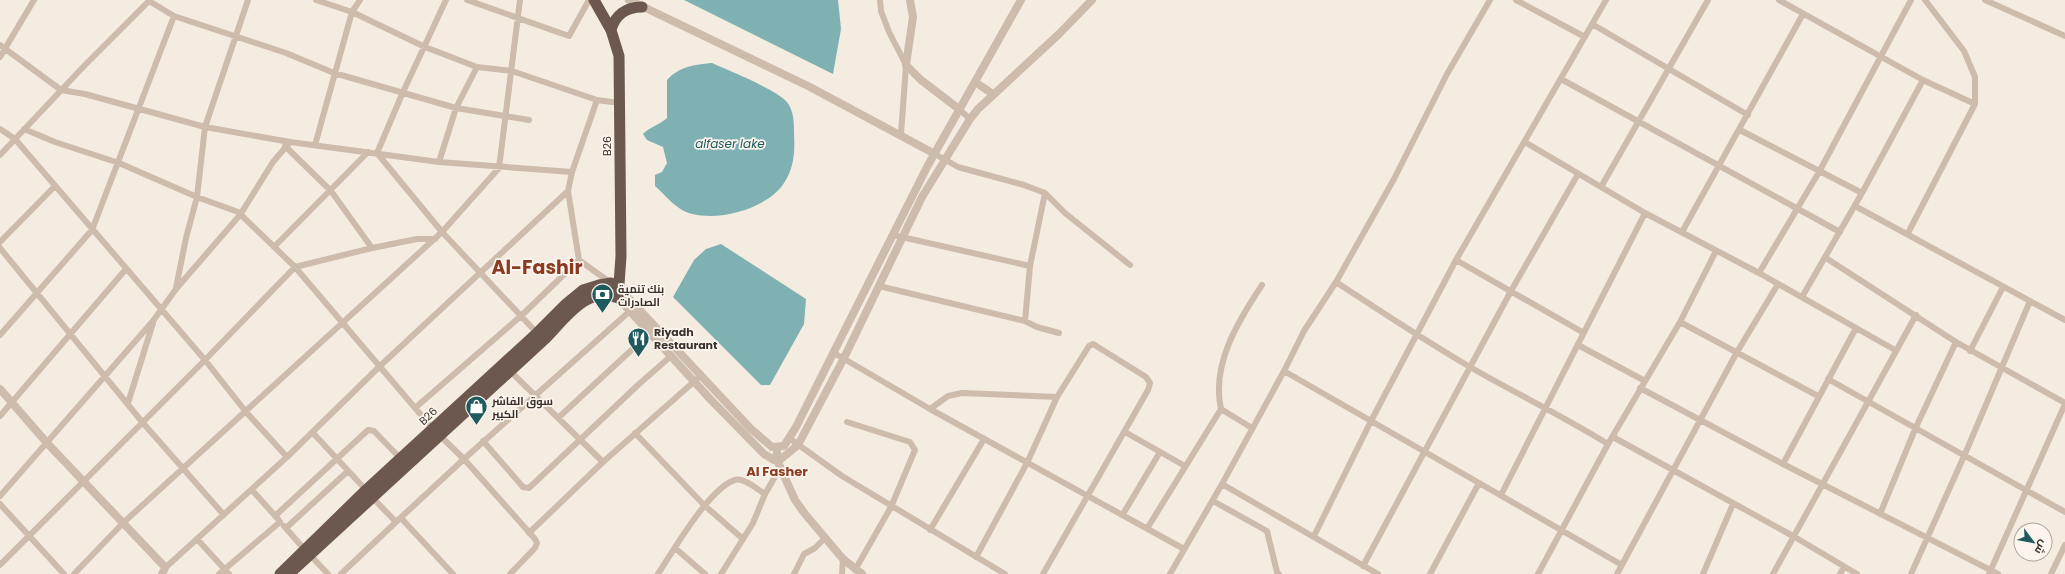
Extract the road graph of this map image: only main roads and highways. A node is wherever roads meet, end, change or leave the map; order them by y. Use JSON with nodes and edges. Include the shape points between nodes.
{"nodes":[{"id":1,"x":594,"y":0,"type":"edge"},
{"id":2,"x":642,"y":7,"type":"road end"},
{"id":3,"x":611,"y":30,"type":"junction"},
{"id":4,"x":614,"y":291,"type":"junction"},
{"id":5,"x":436,"y":432,"type":"junction"},
{"id":6,"x":369,"y":493,"type":"junction"},
{"id":7,"x":307,"y":553,"type":"junction"},
{"id":8,"x":280,"y":574,"type":"edge"},
{"id":9,"x":289,"y":574,"type":"edge"}],
"edges":[{"from":1,"to":3,"type":"highway","name":"B26"},
{"from":2,"to":3,"type":"highway","via":[[622,12]]},
{"from":3,"to":4,"type":"highway","name":"B26","via":[[618,50],[620,103],[621,256]]},
{"from":4,"to":5,"type":"highway","name":"B26","via":[[586,300]]},
{"from":4,"to":5,"type":"highway","name":"B26","via":[[599,285],[583,290]]},
{"from":5,"to":6,"type":"highway","name":"B26"},
{"from":5,"to":6,"type":"highway","name":"B26","via":[[401,459]]},
{"from":6,"to":7,"type":"highway","name":"B26"},
{"from":7,"to":8,"type":"highway","name":"B26"},
{"from":7,"to":9,"type":"highway","name":"B26"}]}
